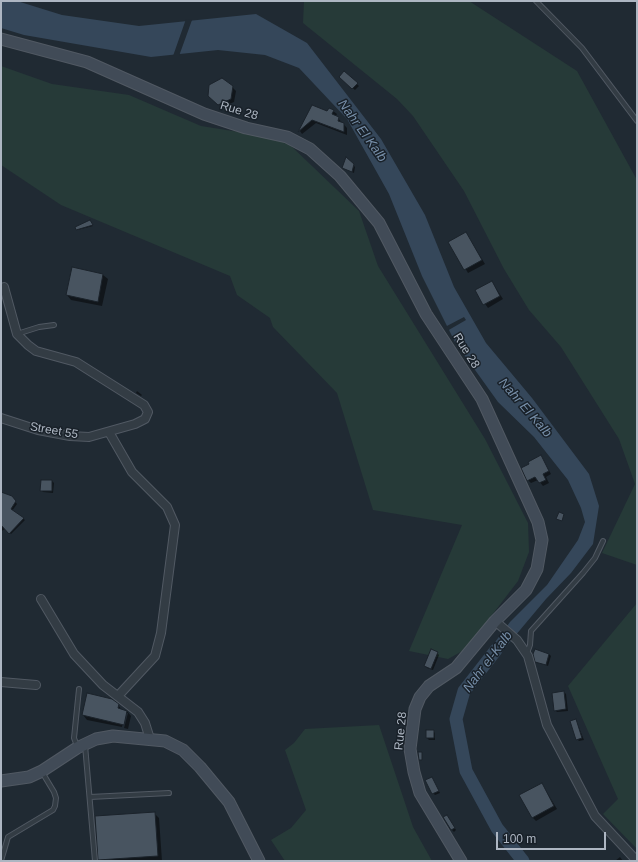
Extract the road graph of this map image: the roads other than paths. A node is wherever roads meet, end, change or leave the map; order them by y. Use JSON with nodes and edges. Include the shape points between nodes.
{"nodes":[{"id":1,"x":536,"y":1,"type":"edge"},
{"id":2,"x":1,"y":39,"type":"edge"},
{"id":3,"x":637,"y":121,"type":"edge"},
{"id":4,"x":4,"y":287,"type":"dead end"},
{"id":5,"x":54,"y":325,"type":"dead end"},
{"id":6,"x":17,"y":334,"type":"junction"},
{"id":7,"x":1,"y":418,"type":"edge"},
{"id":8,"x":109,"y":432,"type":"junction"},
{"id":9,"x":603,"y":541,"type":"dead end"},
{"id":10,"x":41,"y":599,"type":"dead end"},
{"id":11,"x":495,"y":621,"type":"junction"},
{"id":12,"x":526,"y":653,"type":"junction"},
{"id":13,"x":1,"y":682,"type":"edge"},
{"id":14,"x":36,"y":685,"type":"dead end"},
{"id":15,"x":79,"y":689,"type":"dead end"},
{"id":16,"x":118,"y":696,"type":"junction"},
{"id":17,"x":150,"y":739,"type":"junction"},
{"id":18,"x":81,"y":746,"type":"junction"},
{"id":19,"x":42,"y":771,"type":"junction"},
{"id":20,"x":1,"y":781,"type":"edge"},
{"id":21,"x":169,"y":793,"type":"dead end"},
{"id":22,"x":90,"y":797,"type":"junction"},
{"id":23,"x":1,"y":861,"type":"edge"},
{"id":24,"x":95,"y":861,"type":"edge"},
{"id":25,"x":259,"y":861,"type":"edge"},
{"id":26,"x":461,"y":861,"type":"edge"},
{"id":27,"x":637,"y":861,"type":"edge"}],
"edges":[{"from":1,"to":3,"type":"lane","via":[[582,48]]},
{"from":2,"to":11,"type":"street","name":"Rue 28","via":[[87,62],[204,114],[246,128],[287,137],[310,149],[355,193],[379,223],[426,314],[482,399],[538,522],[542,540],[537,570],[522,594]]},
{"from":4,"to":6,"type":"street"},
{"from":5,"to":6,"type":"lane","via":[[39,326]]},
{"from":6,"to":8,"type":"street","name":"Street 55","via":[[36,351],[76,362],[146,407],[148,412],[144,419]]},
{"from":7,"to":8,"type":"street","name":"Street 55","via":[[38,430],[70,436],[89,437]]},
{"from":8,"to":16,"type":"street","via":[[132,472],[167,507],[175,525],[161,633],[155,656]]},
{"from":9,"to":12,"type":"lane","via":[[595,558],[583,573],[531,631],[529,649]]},
{"from":10,"to":16,"type":"street","via":[[74,654],[103,685]]},
{"from":11,"to":12,"type":"street","via":[[518,640]]},
{"from":11,"to":26,"type":"street","name":"Rue 28","via":[[456,668],[428,686],[420,697],[412,726],[411,760],[420,793]]},
{"from":12,"to":27,"type":"street","via":[[542,711],[556,744],[595,816]]},
{"from":13,"to":14,"type":"street"},
{"from":15,"to":18,"type":"lane","via":[[74,738]]},
{"from":16,"to":17,"type":"street","via":[[142,717]]},
{"from":17,"to":18,"type":"street","via":[[113,736],[96,739]]},
{"from":17,"to":25,"type":"street","via":[[175,745],[200,767],[229,802]]},
{"from":18,"to":19,"type":"street"},
{"from":18,"to":22,"type":"lane"},
{"from":19,"to":20,"type":"street","via":[[29,777]]},
{"from":19,"to":23,"type":"lane","via":[[54,792],[55,806],[48,814],[8,837]]},
{"from":21,"to":22,"type":"lane"},
{"from":22,"to":24,"type":"lane"}]}
